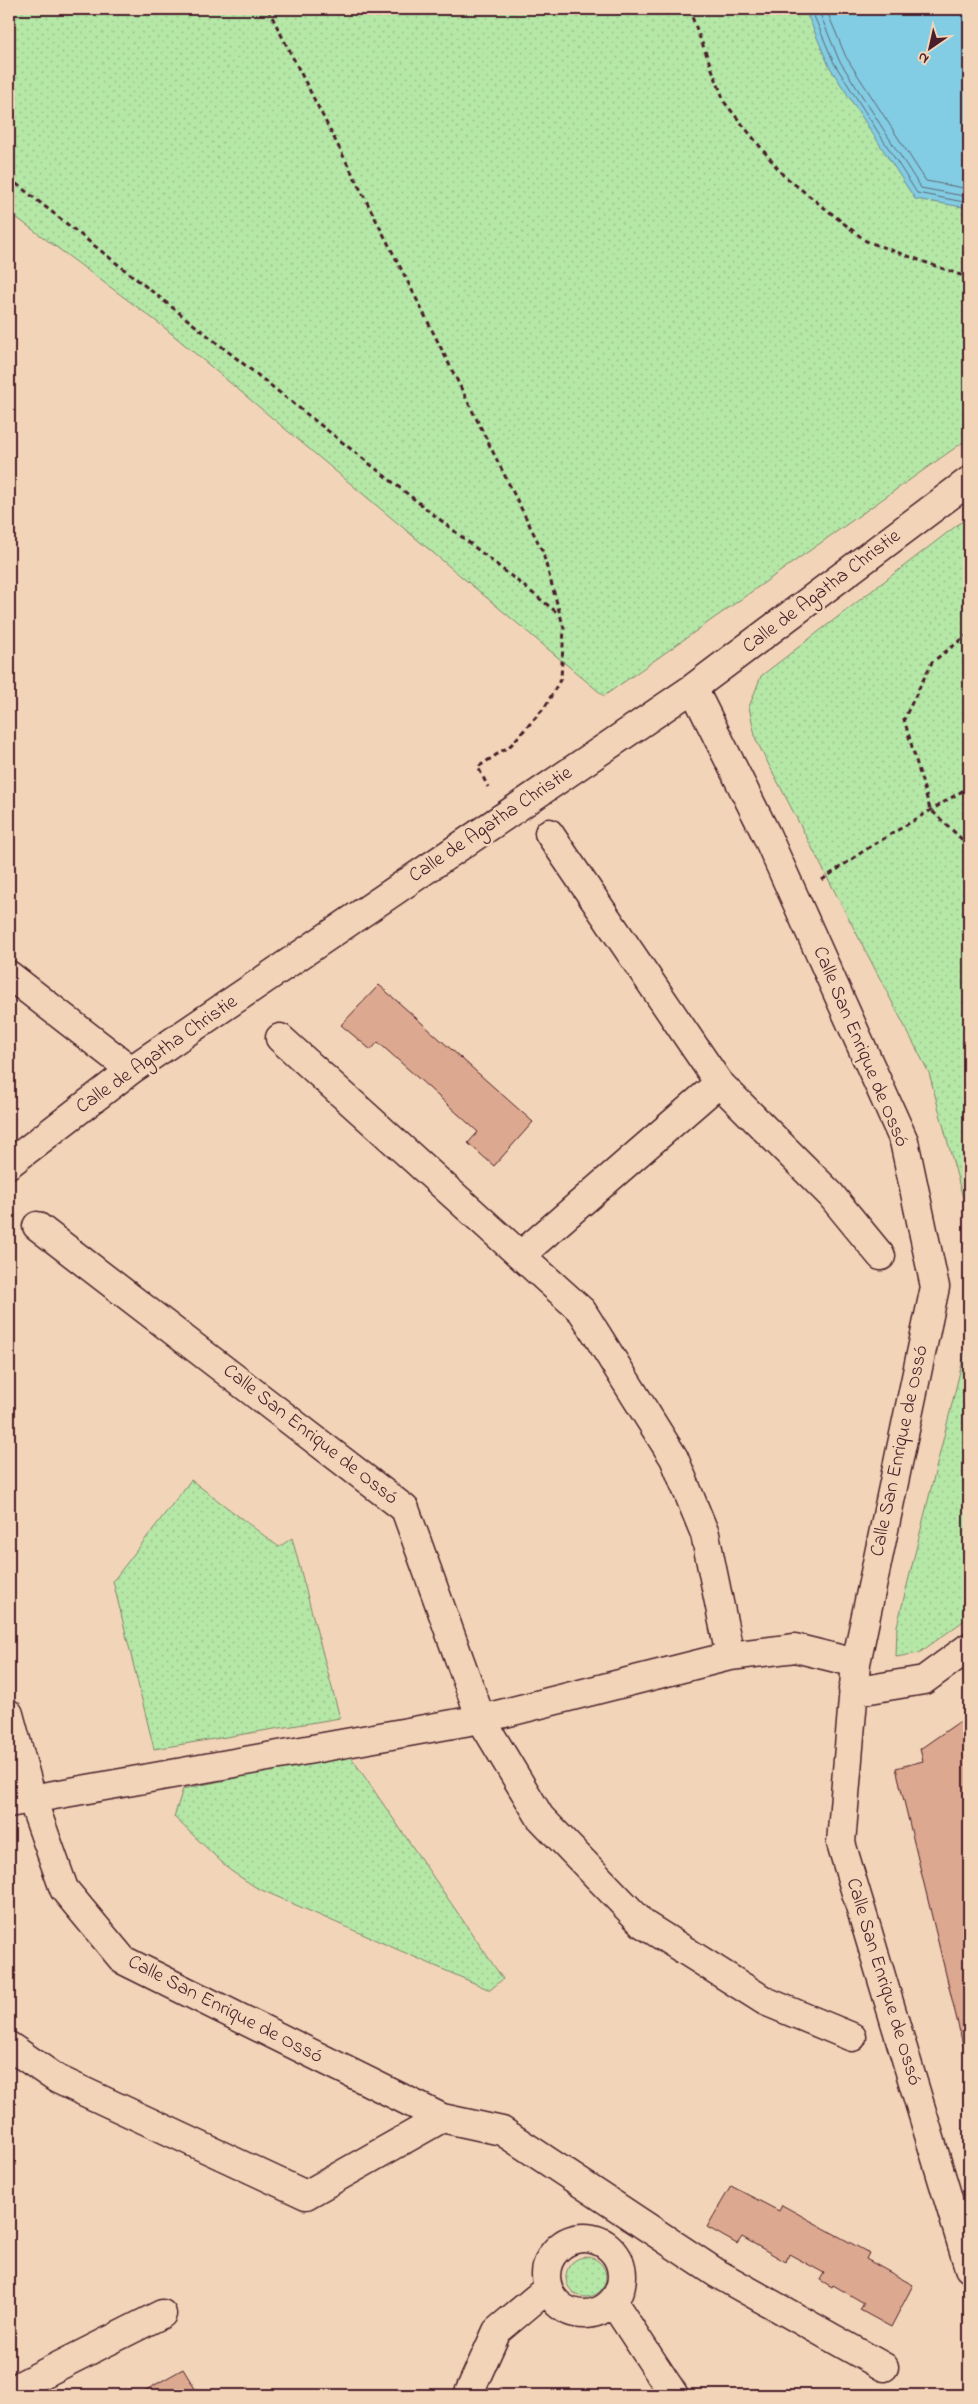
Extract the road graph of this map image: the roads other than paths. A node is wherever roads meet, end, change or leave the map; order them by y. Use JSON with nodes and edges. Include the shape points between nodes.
{"nodes":[{"id":1,"x":969,"y":481,"type":"edge"},
{"id":2,"x":693,"y":688,"type":"junction"},
{"id":3,"x":549,"y":833,"type":"dead end"},
{"id":4,"x":9,"y":975,"type":"edge"},
{"id":5,"x":280,"y":1038,"type":"dead end"},
{"id":6,"x":131,"y":1070,"type":"junction"},
{"id":7,"x":719,"y":1083,"type":"junction"},
{"id":8,"x":9,"y":1164,"type":"edge"},
{"id":9,"x":37,"y":1226,"type":"dead end"},
{"id":10,"x":521,"y":1255,"type":"junction"},
{"id":11,"x":881,"y":1256,"type":"dead end"},
{"id":12,"x":969,"y":1647,"type":"edge"},
{"id":13,"x":730,"y":1656,"type":"junction"},
{"id":14,"x":854,"y":1676,"type":"junction"},
{"id":15,"x":9,"y":1714,"type":"edge"},
{"id":16,"x":481,"y":1719,"type":"junction"},
{"id":17,"x":20,"y":1801,"type":"edge"},
{"id":18,"x":852,"y":2037,"type":"dead end"},
{"id":19,"x":9,"y":2046,"type":"edge"},
{"id":20,"x":442,"y":2118,"type":"junction"},
{"id":21,"x":969,"y":2268,"type":"edge"},
{"id":22,"x":547,"y":2289,"type":"junction"},
{"id":23,"x":613,"y":2302,"type":"junction"},
{"id":24,"x":162,"y":2314,"type":"dead end"},
{"id":25,"x":884,"y":2367,"type":"dead end"},
{"id":26,"x":12,"y":2395,"type":"edge"},
{"id":27,"x":468,"y":2395,"type":"edge"},
{"id":28,"x":674,"y":2395,"type":"edge"}],
"edges":[{"from":1,"to":2,"type":"street","name":"Calle de Agatha Christie"},
{"from":2,"to":6,"type":"street","name":"Calle de Agatha Christie"},
{"from":2,"to":14,"type":"street","name":"Calle San Enrique de Ossó","via":[[766,834],[904,1141],[935,1287]]},
{"from":3,"to":7,"type":"street"},
{"from":4,"to":6,"type":"street"},
{"from":5,"to":10,"type":"street"},
{"from":6,"to":8,"type":"street","name":"Calle de Agatha Christie"},
{"from":7,"to":10,"type":"street"},
{"from":7,"to":11,"type":"street","via":[[831,1195]]},
{"from":9,"to":16,"type":"street","name":"Calle San Enrique de Ossó","via":[[405,1509]]},
{"from":10,"to":13,"type":"street","via":[[582,1311],[674,1458],[705,1534]]},
{"from":12,"to":14,"type":"street","via":[[924,1680],[870,1689]]},
{"from":13,"to":14,"type":"street","via":[[795,1648]]},
{"from":13,"to":16,"type":"street"},
{"from":14,"to":21,"type":"street","name":"Calle San Enrique de Ossó","via":[[841,1843]]},
{"from":15,"to":17,"type":"street","name":"Calle San Enrique de Ossó"},
{"from":16,"to":17,"type":"street"},
{"from":16,"to":18,"type":"street","name":"Calle San Enrique de Ossó","via":[[540,1817],[643,1924],[765,2000]]},
{"from":17,"to":20,"type":"street","name":"Calle San Enrique de Ossó","via":[[64,1889],[123,1960]]},
{"from":19,"to":20,"type":"street","via":[[57,2078],[306,2195]]},
{"from":20,"to":25,"type":"street","name":"Calle San Enrique de Ossó","via":[[502,2130],[718,2274]]},
{"from":22,"to":23,"type":"street","via":[[564,2310],[577,2314],[603,2310]]},
{"from":22,"to":23,"type":"street","via":[[545,2277],[552,2253],[572,2240],[597,2239],[616,2255],[621,2266],[620,2291]]},
{"from":22,"to":27,"type":"street","via":[[496,2332]]},
{"from":23,"to":28,"type":"street"},
{"from":24,"to":26,"type":"street","via":[[23,2384]]}]}
